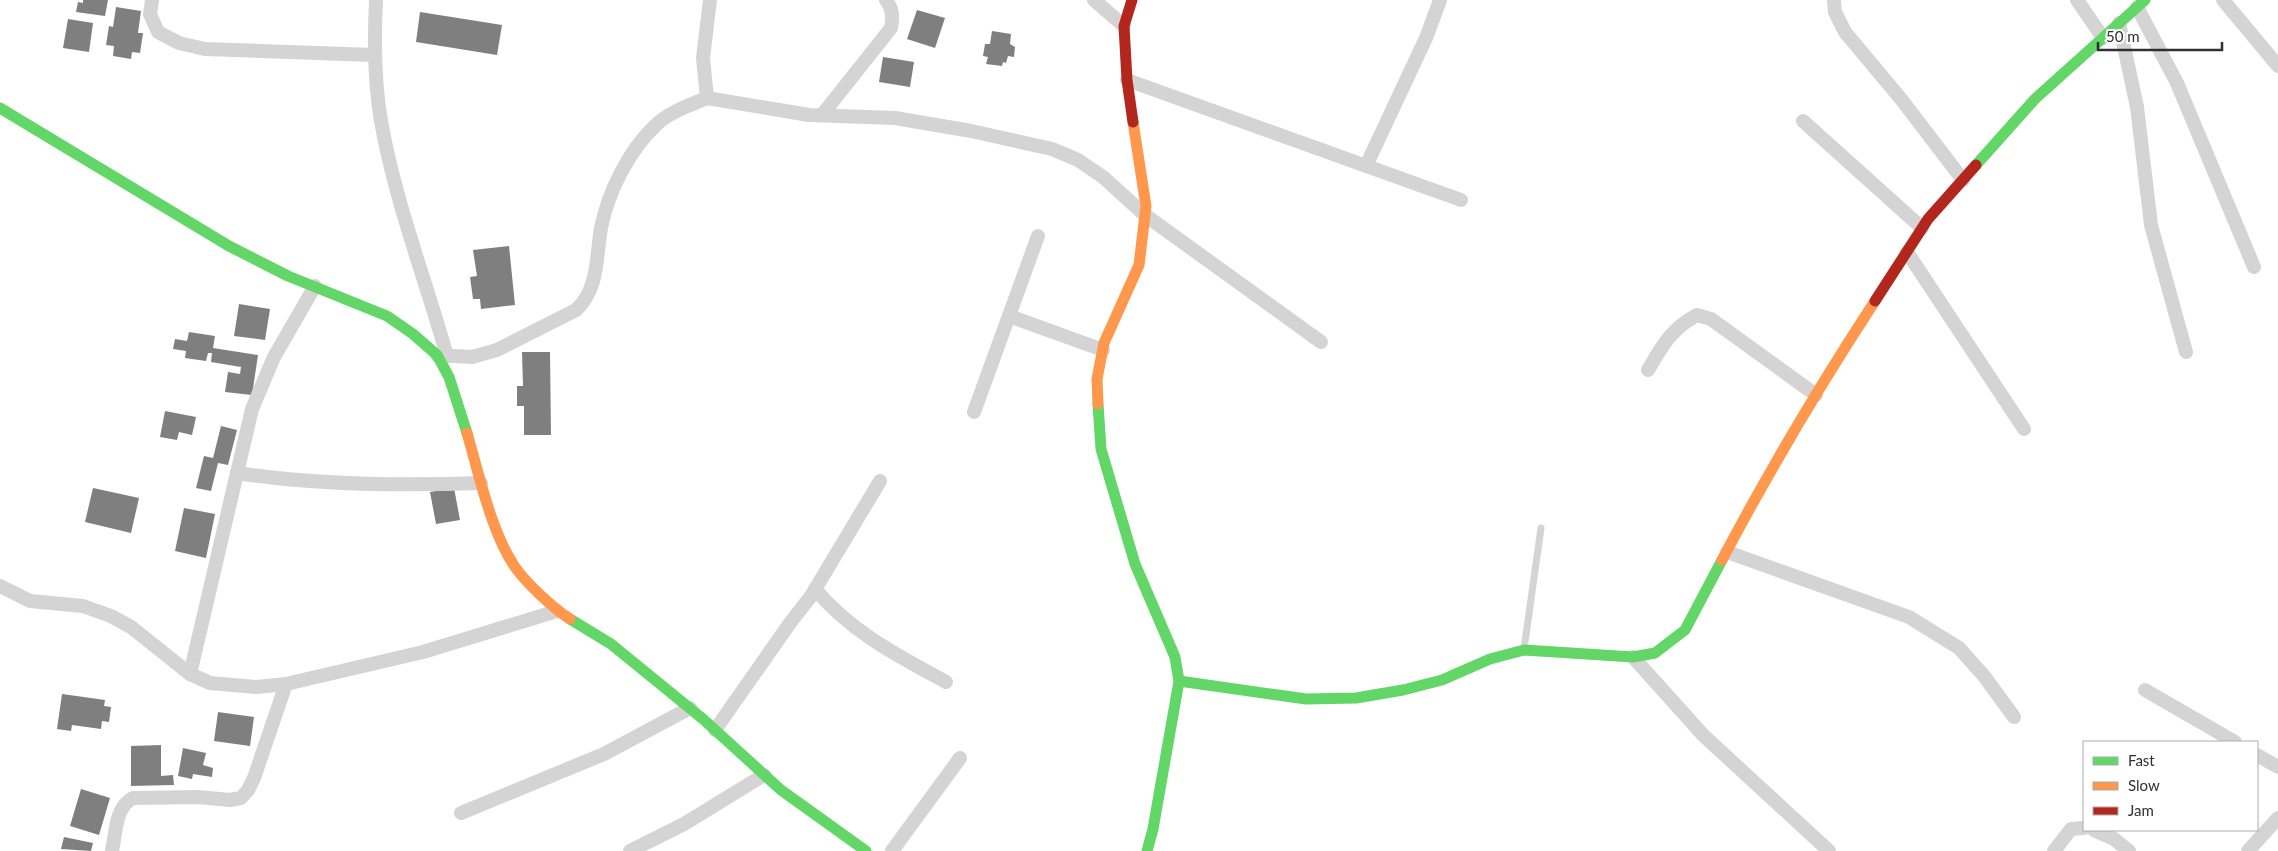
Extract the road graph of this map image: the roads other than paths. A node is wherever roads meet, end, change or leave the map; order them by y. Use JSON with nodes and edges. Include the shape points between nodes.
{"nodes":[{"id":1,"x":152,"y":0,"type":"edge"},
{"id":2,"x":376,"y":0,"type":"edge"},
{"id":3,"x":710,"y":0,"type":"edge"},
{"id":4,"x":886,"y":0,"type":"edge"},
{"id":5,"x":1094,"y":0,"type":"edge"},
{"id":6,"x":1132,"y":0,"type":"edge"},
{"id":7,"x":1440,"y":0,"type":"edge"},
{"id":8,"x":1834,"y":0,"type":"edge"},
{"id":9,"x":2077,"y":0,"type":"edge"},
{"id":10,"x":2223,"y":0,"type":"edge"},
{"id":11,"x":2141,"y":3,"type":"edge"},
{"id":12,"x":2120,"y":23,"type":"junction"},
{"id":13,"x":1124,"y":26,"type":"junction"},
{"id":14,"x":2103,"y":38,"type":"junction"},
{"id":15,"x":374,"y":55,"type":"junction"},
{"id":16,"x":2278,"y":66,"type":"edge"},
{"id":17,"x":1128,"y":80,"type":"junction"},
{"id":18,"x":707,"y":98,"type":"junction"},
{"id":19,"x":0,"y":108,"type":"edge"},
{"id":20,"x":822,"y":115,"type":"junction"},
{"id":21,"x":1803,"y":120,"type":"dead end"},
{"id":22,"x":1366,"y":166,"type":"junction"},
{"id":23,"x":1963,"y":180,"type":"junction"},
{"id":24,"x":1461,"y":200,"type":"dead end"},
{"id":25,"x":1145,"y":215,"type":"junction"},
{"id":26,"x":1922,"y":228,"type":"junction"},
{"id":27,"x":1038,"y":236,"type":"dead end"},
{"id":28,"x":1907,"y":252,"type":"junction"},
{"id":29,"x":2254,"y":267,"type":"dead end"},
{"id":30,"x":315,"y":286,"type":"junction"},
{"id":31,"x":1009,"y":316,"type":"junction"},
{"id":32,"x":1321,"y":342,"type":"dead end"},
{"id":33,"x":1103,"y":350,"type":"junction"},
{"id":34,"x":2186,"y":352,"type":"dead end"},
{"id":35,"x":442,"y":356,"type":"junction"},
{"id":36,"x":1648,"y":370,"type":"dead end"},
{"id":37,"x":1816,"y":395,"type":"junction"},
{"id":38,"x":974,"y":412,"type":"dead end"},
{"id":39,"x":2024,"y":429,"type":"dead end"},
{"id":40,"x":237,"y":473,"type":"junction"},
{"id":41,"x":880,"y":480,"type":"dead end"},
{"id":42,"x":482,"y":482,"type":"junction"},
{"id":43,"x":1541,"y":528,"type":"dead end"},
{"id":44,"x":1727,"y":552,"type":"junction"},
{"id":45,"x":0,"y":586,"type":"edge"},
{"id":46,"x":815,"y":589,"type":"junction"},
{"id":47,"x":557,"y":611,"type":"junction"},
{"id":48,"x":1524,"y":650,"type":"junction"},
{"id":49,"x":1633,"y":657,"type":"junction"},
{"id":50,"x":190,"y":674,"type":"junction"},
{"id":51,"x":1179,"y":681,"type":"junction"},
{"id":52,"x":946,"y":682,"type":"dead end"},
{"id":53,"x":286,"y":684,"type":"junction"},
{"id":54,"x":2145,"y":690,"type":"dead end"},
{"id":55,"x":690,"y":708,"type":"junction"},
{"id":56,"x":2014,"y":717,"type":"dead end"},
{"id":57,"x":715,"y":730,"type":"junction"},
{"id":58,"x":2234,"y":741,"type":"edge"},
{"id":59,"x":2258,"y":755,"type":"edge"},
{"id":60,"x":960,"y":758,"type":"dead end"},
{"id":61,"x":2278,"y":767,"type":"edge"},
{"id":62,"x":764,"y":774,"type":"junction"},
{"id":63,"x":461,"y":813,"type":"dead end"},
{"id":64,"x":2278,"y":818,"type":"edge"},
{"id":65,"x":2083,"y":828,"type":"edge"},
{"id":66,"x":2096,"y":831,"type":"edge"},
{"id":67,"x":112,"y":851,"type":"edge"},
{"id":68,"x":630,"y":851,"type":"edge"},
{"id":69,"x":866,"y":851,"type":"edge"},
{"id":70,"x":892,"y":851,"type":"edge"},
{"id":71,"x":1147,"y":851,"type":"edge"},
{"id":72,"x":1830,"y":851,"type":"edge"},
{"id":73,"x":2054,"y":851,"type":"edge"},
{"id":74,"x":2129,"y":851,"type":"edge"},
{"id":75,"x":2248,"y":851,"type":"edge"}],
"edges":[{"from":1,"to":15,"type":"street","via":[[150,14],[158,32],[188,45],[205,49]]},
{"from":2,"to":15,"type":"street"},
{"from":3,"to":18,"type":"street","via":[[703,58]]},
{"from":4,"to":20,"type":"street","via":[[893,17],[891,28]]},
{"from":5,"to":13,"type":"street"},
{"from":6,"to":13,"type":"street"},
{"from":7,"to":22,"type":"street","via":[[1426,38]]},
{"from":8,"to":23,"type":"street","via":[[1835,12],[1845,32]]},
{"from":9,"to":14,"type":"street"},
{"from":10,"to":16,"type":"street"},
{"from":11,"to":12,"type":"street"},
{"from":11,"to":29,"type":"street"},
{"from":12,"to":14,"type":"street"},
{"from":12,"to":34,"type":"street","via":[[2137,107],[2151,225]]},
{"from":13,"to":17,"type":"street"},
{"from":14,"to":23,"type":"street","via":[[2036,99]]},
{"from":15,"to":35,"type":"street","via":[[381,120],[396,189]]},
{"from":17,"to":22,"type":"street"},
{"from":17,"to":25,"type":"street"},
{"from":18,"to":20,"type":"street"},
{"from":18,"to":35,"type":"street","via":[[656,124],[624,168],[602,226],[593,282],[586,301],[576,310],[497,350],[472,357]]},
{"from":19,"to":30,"type":"street","via":[[229,246]]},
{"from":20,"to":25,"type":"street","via":[[895,118],[1052,149],[1103,176]]},
{"from":21,"to":26,"type":"street"},
{"from":22,"to":24,"type":"street"},
{"from":23,"to":26,"type":"street"},
{"from":25,"to":32,"type":"street"},
{"from":25,"to":33,"type":"street","via":[[1139,265]]},
{"from":26,"to":28,"type":"street"},
{"from":27,"to":31,"type":"street"},
{"from":28,"to":37,"type":"street"},
{"from":28,"to":39,"type":"street"},
{"from":30,"to":35,"type":"street","via":[[386,316]]},
{"from":30,"to":40,"type":"street","via":[[274,357],[252,409]]},
{"from":31,"to":33,"type":"street"},
{"from":31,"to":38,"type":"street"},
{"from":33,"to":51,"type":"street","via":[[1097,379],[1102,448],[1135,564],[1175,656]]},
{"from":35,"to":42,"type":"street"},
{"from":36,"to":37,"type":"street","via":[[1668,336],[1697,316],[1710,319]]},
{"from":37,"to":44,"type":"street"},
{"from":40,"to":42,"type":"street","via":[[269,478],[411,486]]},
{"from":40,"to":50,"type":"street"},
{"from":41,"to":46,"type":"street"},
{"from":42,"to":47,"type":"street","via":[[497,530],[515,567]]},
{"from":43,"to":48,"type":"lane"},
{"from":44,"to":49,"type":"street","via":[[1686,630],[1656,653]]},
{"from":44,"to":56,"type":"street","via":[[1909,617],[1960,648]]},
{"from":45,"to":50,"type":"street","via":[[30,601],[82,606],[111,616],[131,627]]},
{"from":46,"to":52,"type":"street","via":[[830,608],[853,627]]},
{"from":46,"to":57,"type":"street"},
{"from":47,"to":53,"type":"street","via":[[423,652]]},
{"from":47,"to":55,"type":"street","via":[[611,644]]},
{"from":48,"to":49,"type":"street"},
{"from":48,"to":51,"type":"street","via":[[1490,659],[1442,680],[1356,698],[1306,699]]},
{"from":49,"to":72,"type":"street","via":[[1704,735]]},
{"from":50,"to":53,"type":"street","via":[[210,683],[232,686]]},
{"from":51,"to":71,"type":"street"},
{"from":53,"to":67,"type":"street","via":[[254,778],[240,798],[133,798],[121,809]]},
{"from":54,"to":58,"type":"street"},
{"from":55,"to":57,"type":"street"},
{"from":55,"to":63,"type":"street","via":[[604,754]]},
{"from":57,"to":62,"type":"street"},
{"from":59,"to":61,"type":"street"},
{"from":60,"to":70,"type":"street"},
{"from":62,"to":68,"type":"street","via":[[684,824]]},
{"from":62,"to":69,"type":"street","via":[[781,790]]},
{"from":64,"to":75,"type":"street"},
{"from":65,"to":73,"type":"street","via":[[2070,830]]},
{"from":66,"to":74,"type":"street"}]}
